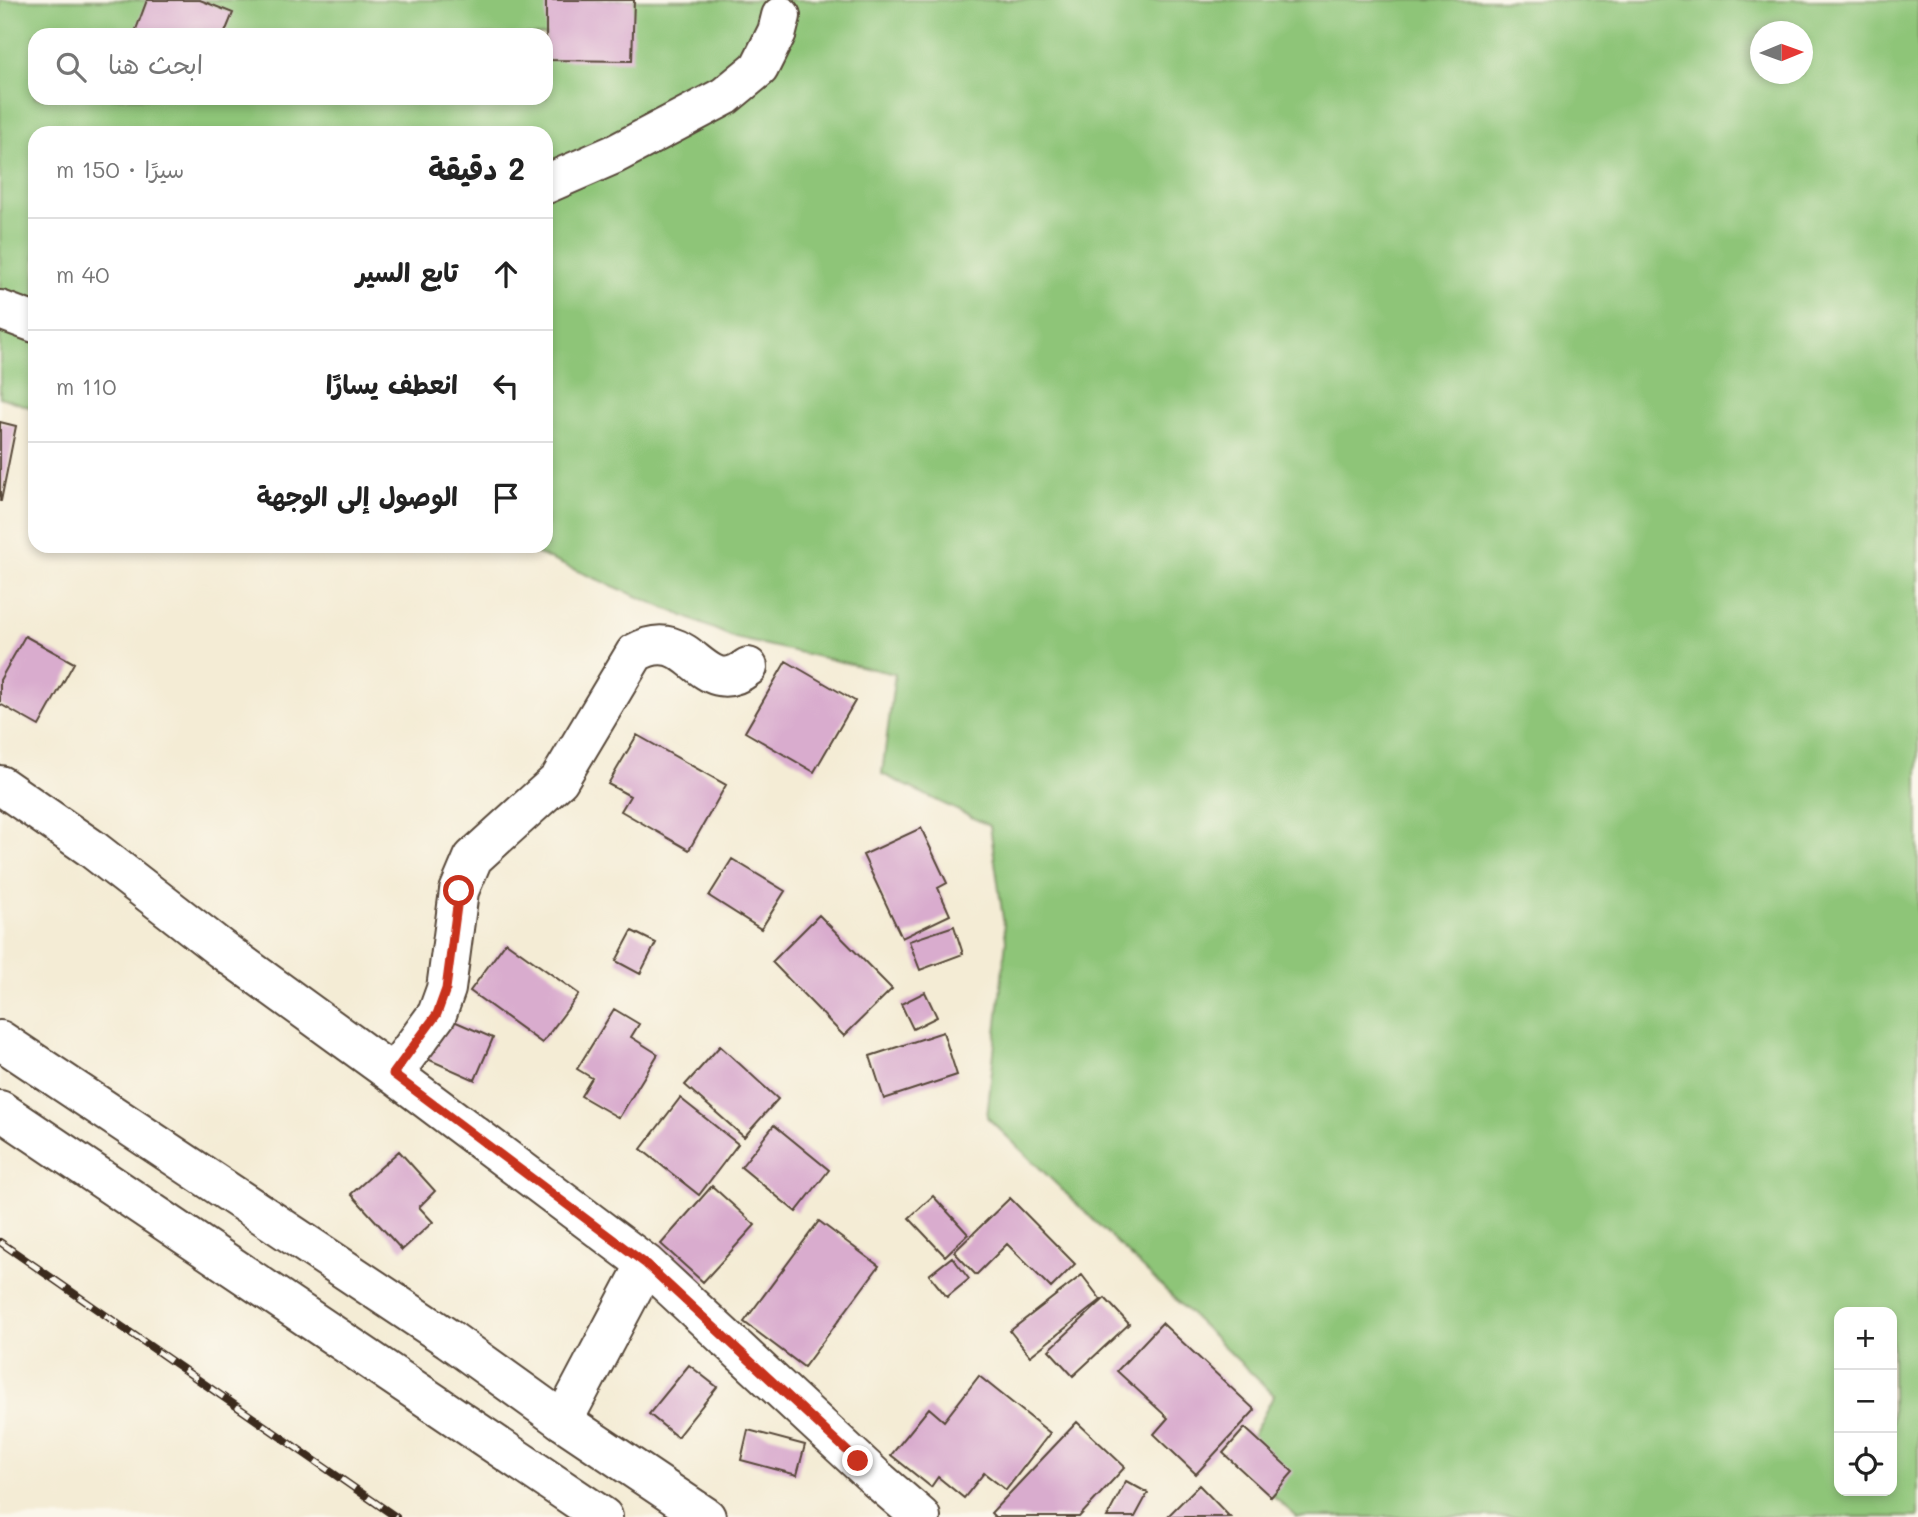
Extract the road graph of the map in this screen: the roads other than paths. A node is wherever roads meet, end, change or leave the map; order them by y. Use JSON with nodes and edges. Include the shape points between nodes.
{"nodes":[{"id":1,"x":781,"y":16,"type":"dead end"},
{"id":2,"x":553,"y":181,"type":"edge"},
{"id":3,"x":0,"y":310,"type":"edge"},
{"id":4,"x":28,"y":320,"type":"edge"},
{"id":5,"x":748,"y":667,"type":"dead end"},
{"id":6,"x":0,"y":785,"type":"edge"},
{"id":7,"x":0,"y":1040,"type":"edge"},
{"id":8,"x":393,"y":1074,"type":"junction"},
{"id":9,"x":0,"y":1110,"type":"edge"},
{"id":10,"x":646,"y":1264,"type":"junction"},
{"id":11,"x":563,"y":1421,"type":"junction"},
{"id":12,"x":603,"y":1517,"type":"edge"},
{"id":13,"x":706,"y":1517,"type":"edge"},
{"id":14,"x":920,"y":1517,"type":"edge"}],
"edges":[{"from":1,"to":2,"type":"main road","via":[[759,68],[725,96]]},
{"from":3,"to":4,"type":"main road"},
{"from":5,"to":8,"type":"main road","via":[[725,677],[713,675],[681,650],[663,643],[635,653],[559,780],[473,858],[464,873],[446,989],[437,1014]]},
{"from":6,"to":8,"type":"main road"},
{"from":7,"to":11,"type":"main road","via":[[449,1339]]},
{"from":8,"to":10,"type":"main road"},
{"from":9,"to":12,"type":"main road"},
{"from":10,"to":11,"type":"main road"},
{"from":10,"to":14,"type":"main road"},
{"from":11,"to":13,"type":"main road"}]}
